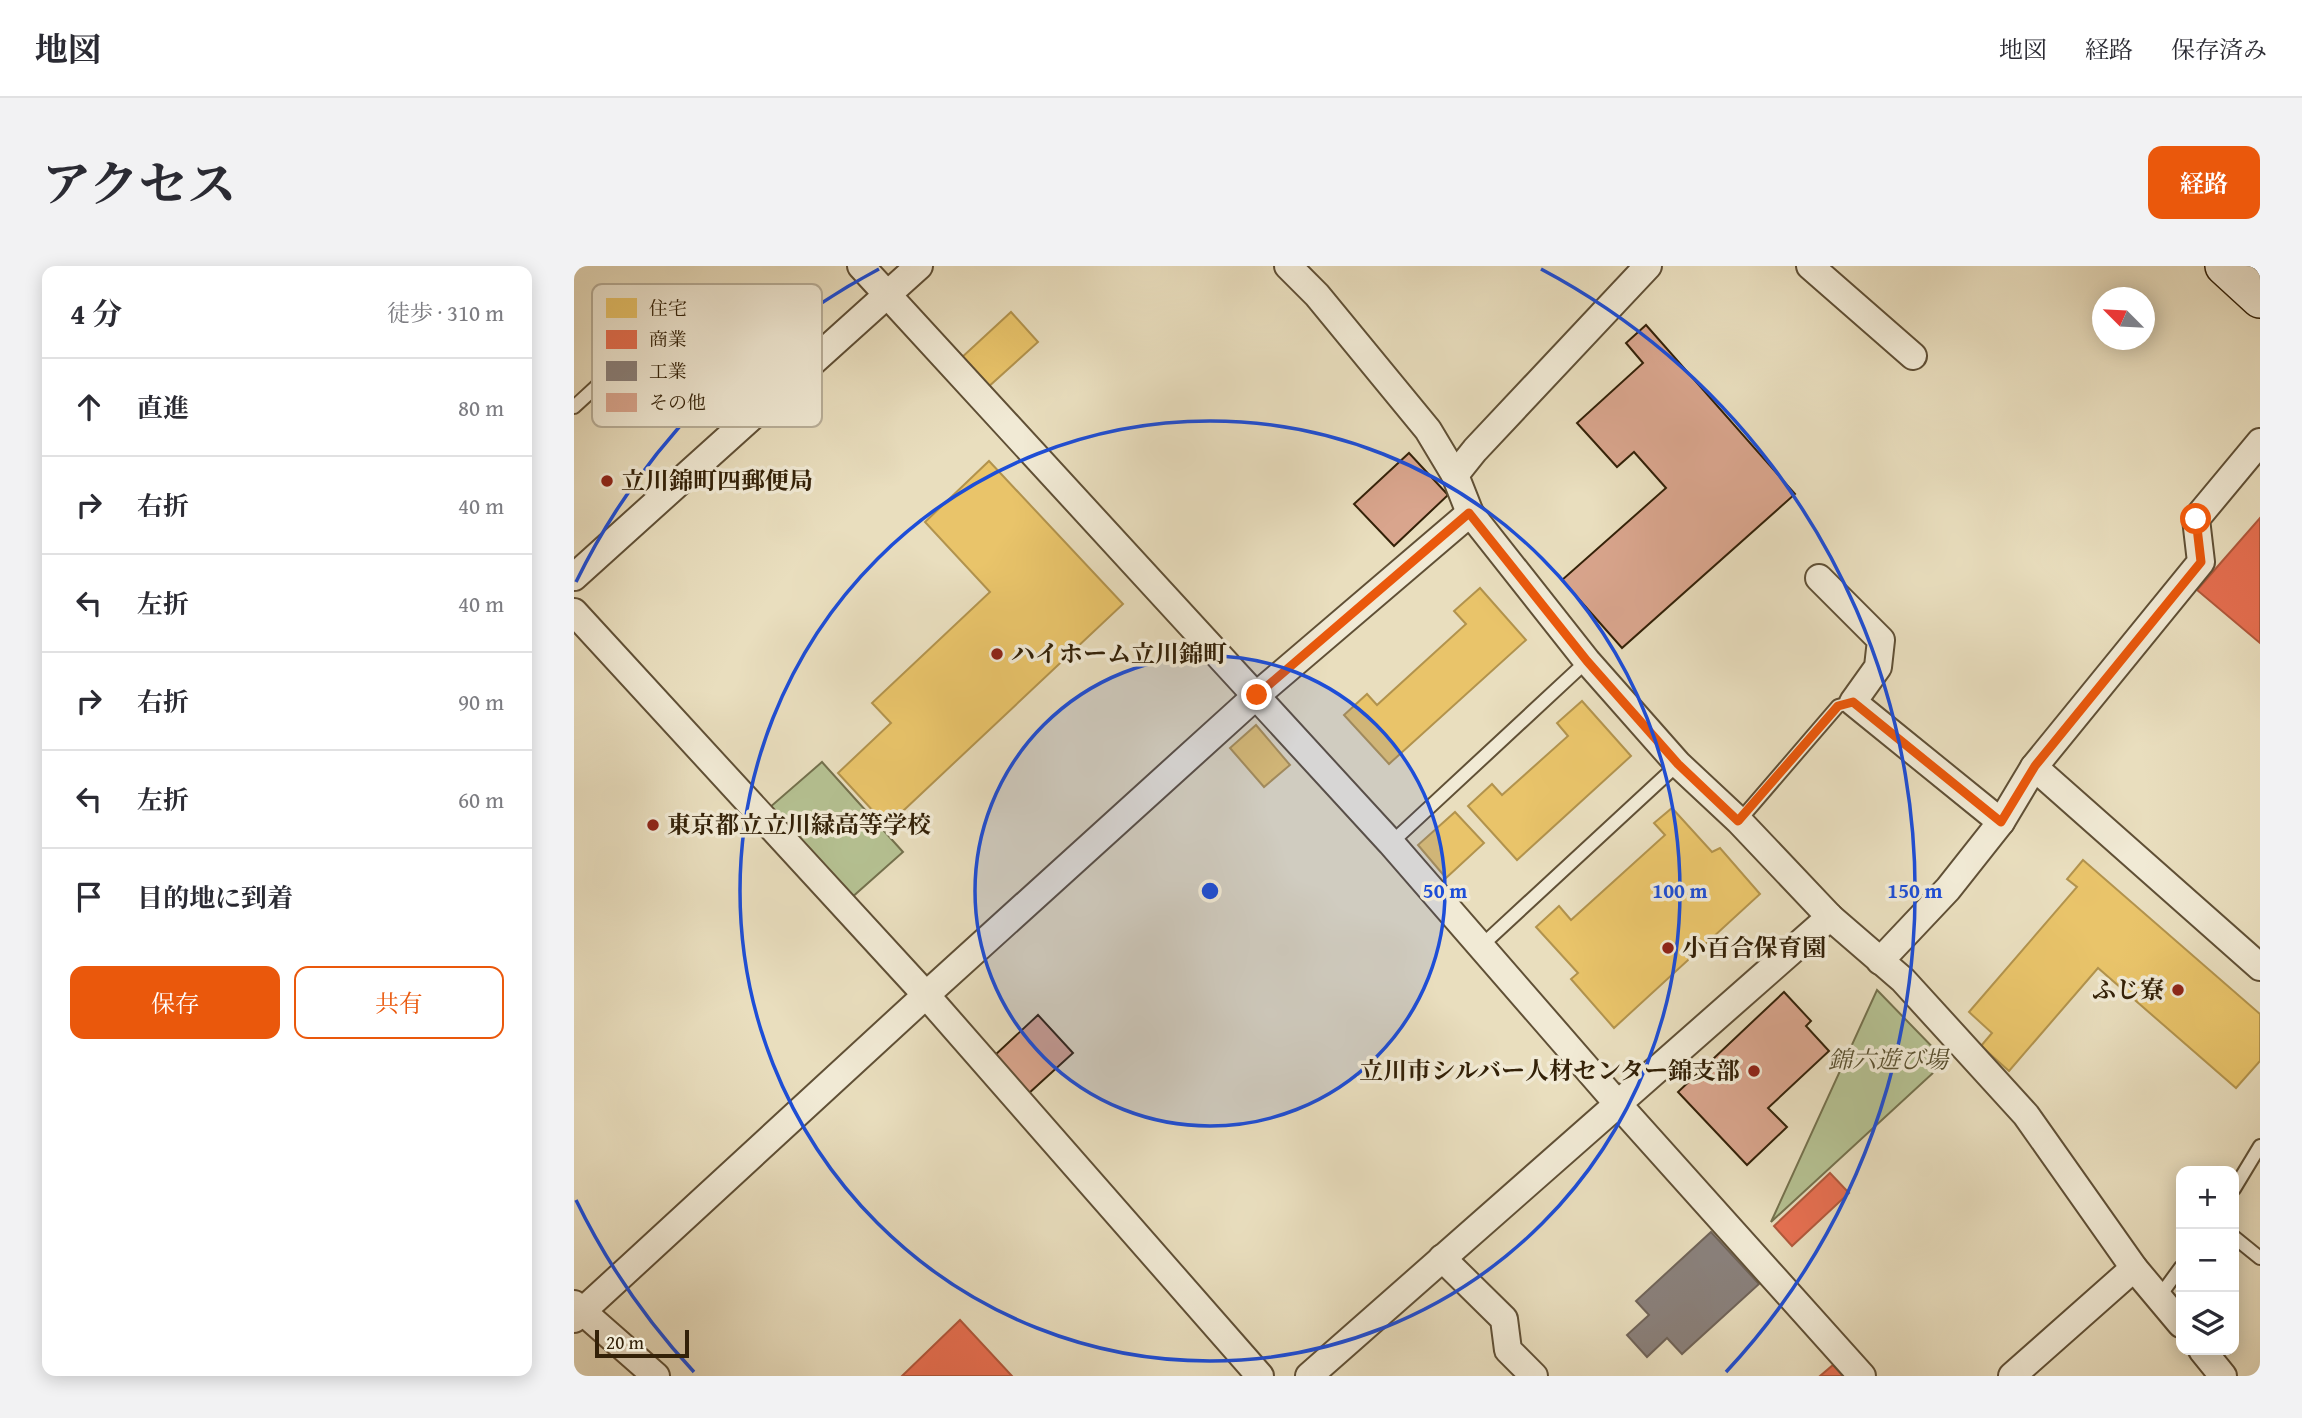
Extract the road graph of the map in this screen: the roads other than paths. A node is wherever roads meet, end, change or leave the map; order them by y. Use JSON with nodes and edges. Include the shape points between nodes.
{"nodes":[{"id":1,"x":861,"y":266,"type":"edge"},
{"id":2,"x":919,"y":266,"type":"edge"},
{"id":3,"x":1288,"y":266,"type":"edge"},
{"id":4,"x":1648,"y":266,"type":"edge"},
{"id":5,"x":1810,"y":266,"type":"edge"},
{"id":6,"x":888,"y":294,"type":"junction"},
{"id":7,"x":822,"y":353,"type":"edge"},
{"id":8,"x":1913,"y":356,"type":"dead end"},
{"id":9,"x":592,"y":390,"type":"edge"},
{"id":10,"x":574,"y":407,"type":"edge"},
{"id":11,"x":740,"y":427,"type":"edge"},
{"id":12,"x":2260,"y":442,"type":"edge"},
{"id":13,"x":1455,"y":475,"type":"junction"},
{"id":14,"x":1469,"y":513,"type":"junction"},
{"id":15,"x":574,"y":577,"type":"edge"},
{"id":16,"x":1819,"y":578,"type":"dead end"},
{"id":17,"x":574,"y":612,"type":"edge"},
{"id":18,"x":1587,"y":661,"type":"junction"},
{"id":19,"x":1257,"y":695,"type":"junction"},
{"id":20,"x":1853,"y":702,"type":"junction"},
{"id":21,"x":1678,"y":764,"type":"junction"},
{"id":22,"x":2035,"y":766,"type":"junction"},
{"id":23,"x":1738,"y":821,"type":"junction"},
{"id":24,"x":2001,"y":822,"type":"junction"},
{"id":25,"x":1391,"y":843,"type":"junction"},
{"id":26,"x":1830,"y":917,"type":"junction"},
{"id":27,"x":1480,"y":947,"type":"junction"},
{"id":28,"x":1880,"y":961,"type":"junction"},
{"id":29,"x":2260,"y":967,"type":"edge"},
{"id":30,"x":926,"y":995,"type":"junction"},
{"id":31,"x":1617,"y":1102,"type":"junction"},
{"id":32,"x":2260,"y":1146,"type":"edge"},
{"id":33,"x":2239,"y":1181,"type":"edge"},
{"id":34,"x":2239,"y":1241,"type":"edge"},
{"id":35,"x":1442,"y":1258,"type":"junction"},
{"id":36,"x":2260,"y":1258,"type":"edge"},
{"id":37,"x":2134,"y":1268,"type":"junction"},
{"id":38,"x":2176,"y":1273,"type":"edge"},
{"id":39,"x":2159,"y":1297,"type":"junction"},
{"id":40,"x":577,"y":1312,"type":"edge"},
{"id":41,"x":2176,"y":1318,"type":"edge"},
{"id":42,"x":2206,"y":1355,"type":"edge"},
{"id":43,"x":656,"y":1376,"type":"edge"},
{"id":44,"x":1260,"y":1376,"type":"edge"},
{"id":45,"x":1309,"y":1376,"type":"edge"},
{"id":46,"x":1534,"y":1376,"type":"edge"},
{"id":47,"x":1862,"y":1376,"type":"edge"},
{"id":48,"x":2012,"y":1376,"type":"edge"},
{"id":49,"x":2223,"y":1376,"type":"edge"}],
"edges":[{"from":1,"to":6,"type":"street"},
{"from":2,"to":6,"type":"street"},
{"from":3,"to":13,"type":"street","via":[[1428,430]]},
{"from":4,"to":13,"type":"street"},
{"from":5,"to":8,"type":"street"},
{"from":6,"to":7,"type":"street"},
{"from":6,"to":19,"type":"street"},
{"from":9,"to":10,"type":"lane"},
{"from":11,"to":15,"type":"street"},
{"from":12,"to":22,"type":"street","via":[[2196,519],[2201,562]]},
{"from":13,"to":14,"type":"street"},
{"from":14,"to":18,"type":"street"},
{"from":14,"to":19,"type":"street"},
{"from":16,"to":20,"type":"street","via":[[1881,640],[1878,667]]},
{"from":17,"to":30,"type":"street"},
{"from":18,"to":21,"type":"street"},
{"from":18,"to":25,"type":"lane"},
{"from":19,"to":25,"type":"street"},
{"from":19,"to":30,"type":"street"},
{"from":20,"to":23,"type":"lane","via":[[1838,706]]},
{"from":20,"to":24,"type":"street"},
{"from":21,"to":23,"type":"street"},
{"from":21,"to":27,"type":"lane"},
{"from":22,"to":24,"type":"street"},
{"from":22,"to":29,"type":"street"},
{"from":23,"to":26,"type":"street"},
{"from":24,"to":28,"type":"street","via":[[1948,889]]},
{"from":25,"to":27,"type":"street"},
{"from":26,"to":28,"type":"street"},
{"from":26,"to":31,"type":"street"},
{"from":27,"to":31,"type":"street"},
{"from":28,"to":37,"type":"street","via":[[1903,980],[2026,1115]]},
{"from":30,"to":40,"type":"street"},
{"from":30,"to":44,"type":"street"},
{"from":31,"to":35,"type":"street"},
{"from":31,"to":47,"type":"street"},
{"from":32,"to":33,"type":"lane"},
{"from":34,"to":36,"type":"lane"},
{"from":35,"to":45,"type":"street"},
{"from":35,"to":46,"type":"street","via":[[1504,1319],[1508,1350]]},
{"from":37,"to":39,"type":"street"},
{"from":37,"to":48,"type":"street"},
{"from":38,"to":39,"type":"lane"},
{"from":39,"to":41,"type":"street"},
{"from":40,"to":43,"type":"street"},
{"from":42,"to":49,"type":"street"}]}
